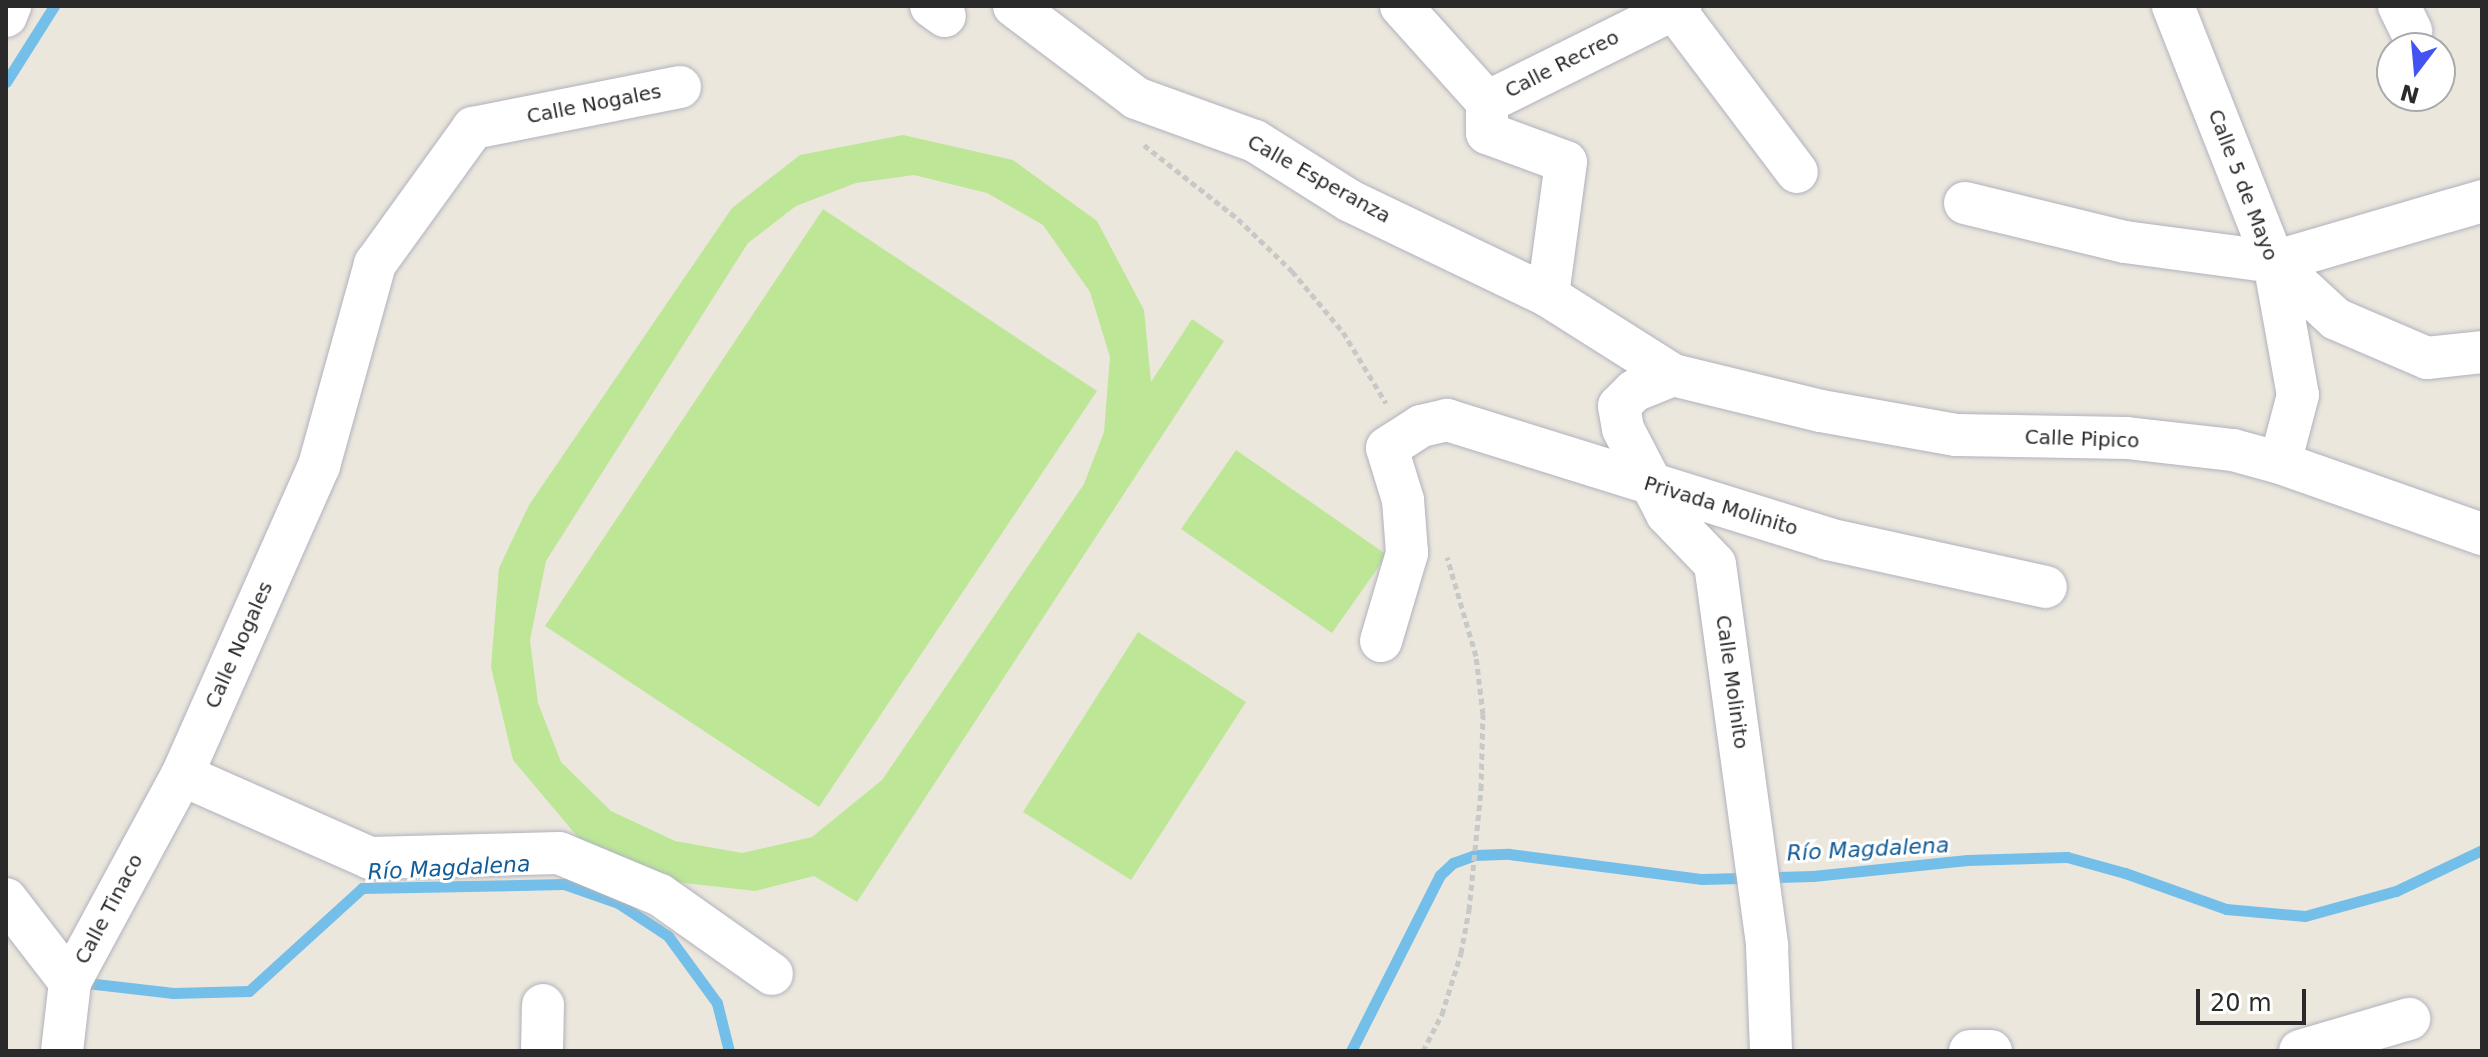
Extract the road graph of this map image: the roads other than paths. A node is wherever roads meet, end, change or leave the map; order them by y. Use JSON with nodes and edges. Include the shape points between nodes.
{"nodes":[{"id":1,"x":10,"y":6,"type":"edge"},
{"id":2,"x":1014,"y":6,"type":"edge"},
{"id":3,"x":1401,"y":6,"type":"edge"},
{"id":4,"x":2173,"y":6,"type":"edge"},
{"id":5,"x":1677,"y":7,"type":"edge"},
{"id":6,"x":6,"y":16,"type":"edge"},
{"id":7,"x":680,"y":87,"type":"dead end"},
{"id":8,"x":1487,"y":102,"type":"junction"},
{"id":9,"x":1797,"y":172,"type":"dead end"},
{"id":10,"x":2482,"y":201,"type":"edge"},
{"id":11,"x":1965,"y":203,"type":"dead end"},
{"id":12,"x":2274,"y":262,"type":"junction"},
{"id":13,"x":1548,"y":296,"type":"junction"},
{"id":14,"x":2482,"y":352,"type":"edge"},
{"id":15,"x":1673,"y":375,"type":"junction"},
{"id":16,"x":2280,"y":463,"type":"junction"},
{"id":17,"x":1649,"y":484,"type":"junction"},
{"id":18,"x":2482,"y":534,"type":"edge"},
{"id":19,"x":2046,"y":587,"type":"dead end"},
{"id":20,"x":1381,"y":641,"type":"dead end"},
{"id":21,"x":182,"y":775,"type":"junction"},
{"id":22,"x":6,"y":899,"type":"edge"},
{"id":23,"x":772,"y":974,"type":"dead end"},
{"id":24,"x":70,"y":982,"type":"junction"},
{"id":25,"x":543,"y":1005,"type":"dead end"},
{"id":26,"x":2409,"y":1019,"type":"dead end"},
{"id":27,"x":62,"y":1051,"type":"edge"},
{"id":28,"x":542,"y":1051,"type":"edge"},
{"id":29,"x":1771,"y":1051,"type":"edge"},
{"id":30,"x":1970,"y":1051,"type":"edge"},
{"id":31,"x":1991,"y":1051,"type":"edge"},
{"id":32,"x":2300,"y":1051,"type":"edge"}],
"edges":[{"from":1,"to":6,"type":"street"},
{"from":2,"to":13,"type":"street","name":"Calle Esperanza","via":[[1136,98],[1255,141],[1350,201]]},
{"from":3,"to":8,"type":"street"},
{"from":4,"to":12,"type":"street","name":"Calle 5 de Mayo"},
{"from":5,"to":8,"type":"street","name":"Calle Recreo"},
{"from":5,"to":9,"type":"street"},
{"from":7,"to":21,"type":"street","name":"Calle Nogales","via":[[473,128],[375,264],[319,466]]},
{"from":8,"to":13,"type":"street","via":[[1487,133],[1566,162]]},
{"from":10,"to":12,"type":"street"},
{"from":11,"to":12,"type":"street","via":[[2125,242]]},
{"from":12,"to":14,"type":"street","via":[[2336,319],[2375,336],[2427,358]]},
{"from":12,"to":16,"type":"street","name":"Calle 5 de Mayo","via":[[2298,395]]},
{"from":13,"to":15,"type":"street","name":"Calle Esperanza"},
{"from":15,"to":16,"type":"street","name":"Calle Pipico","via":[[1821,411],[1956,435],[2127,438],[2233,450]]},
{"from":15,"to":17,"type":"street","name":"Calle Molinito","via":[[1634,391],[1619,406],[1623,429]]},
{"from":16,"to":18,"type":"street","name":"Calle Pipico"},
{"from":17,"to":19,"type":"street","name":"Privada Molinito","via":[[1828,539]]},
{"from":17,"to":20,"type":"street","name":"Privada Molinito","via":[[1447,420],[1397,424],[1387,448],[1403,500],[1407,553]]},
{"from":17,"to":29,"type":"street","name":"Calle Molinito","via":[[1667,514],[1715,564],[1767,946]]},
{"from":21,"to":23,"type":"street","via":[[370,858],[559,853],[660,895]]},
{"from":21,"to":24,"type":"street","name":"Calle Tinaco"},
{"from":22,"to":24,"type":"street"},
{"from":24,"to":27,"type":"street","name":"Calle Tinaco"},
{"from":25,"to":28,"type":"street"},
{"from":26,"to":32,"type":"street"},
{"from":30,"to":31,"type":"street"}]}
